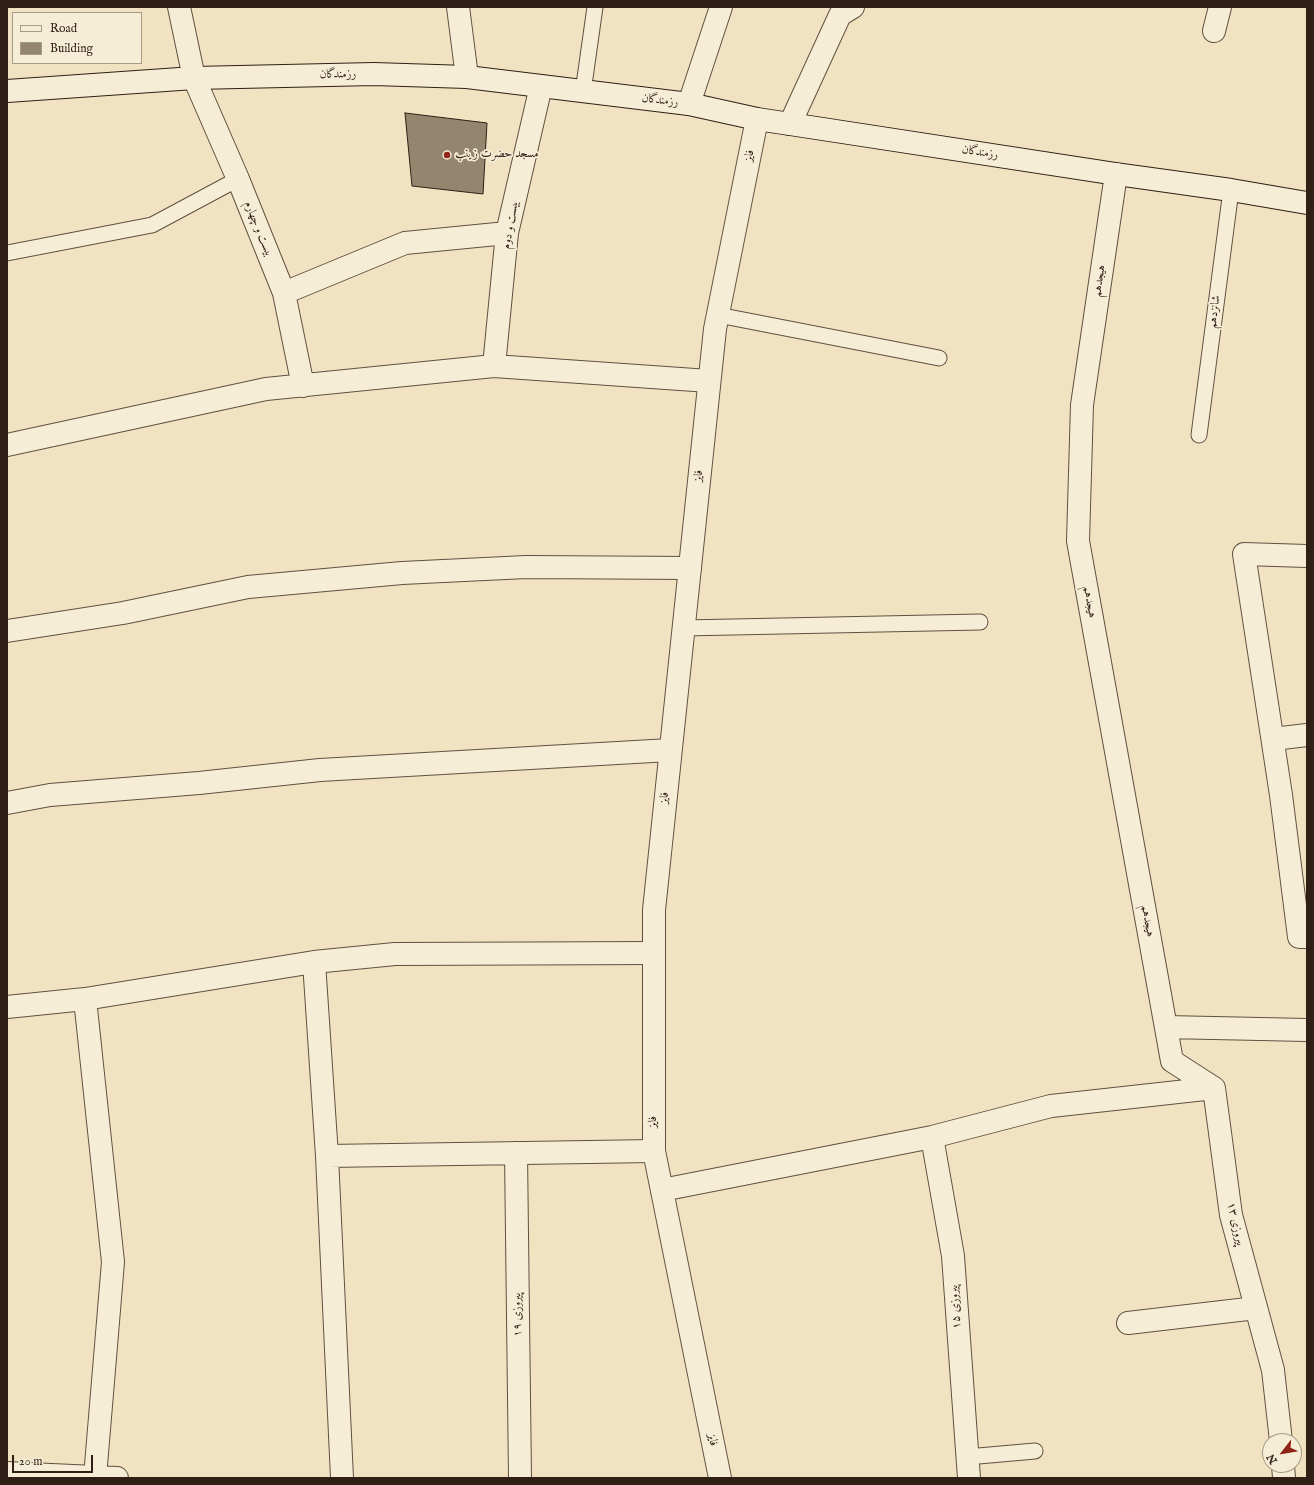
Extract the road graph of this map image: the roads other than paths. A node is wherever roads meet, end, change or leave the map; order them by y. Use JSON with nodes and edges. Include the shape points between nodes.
{"nodes":[{"id":1,"x":179,"y":7,"type":"edge"},
{"id":2,"x":458,"y":7,"type":"edge"},
{"id":3,"x":596,"y":7,"type":"edge"},
{"id":4,"x":721,"y":7,"type":"edge"},
{"id":5,"x":853,"y":7,"type":"edge"},
{"id":6,"x":1220,"y":7,"type":"edge"},
{"id":7,"x":1214,"y":31,"type":"dead end"},
{"id":8,"x":467,"y":77,"type":"junction"},
{"id":9,"x":194,"y":78,"type":"junction"},
{"id":10,"x":541,"y":86,"type":"junction"},
{"id":11,"x":7,"y":90,"type":"edge"},
{"id":12,"x":583,"y":92,"type":"junction"},
{"id":13,"x":688,"y":104,"type":"junction"},
{"id":14,"x":757,"y":119,"type":"junction"},
{"id":15,"x":790,"y":124,"type":"junction"},
{"id":16,"x":1116,"y":174,"type":"junction"},
{"id":17,"x":238,"y":179,"type":"junction"},
{"id":18,"x":1231,"y":190,"type":"junction"},
{"id":19,"x":1307,"y":204,"type":"edge"},
{"id":20,"x":508,"y":233,"type":"junction"},
{"id":21,"x":7,"y":253,"type":"edge"},
{"id":22,"x":284,"y":293,"type":"junction"},
{"id":23,"x":718,"y":315,"type":"junction"},
{"id":24,"x":939,"y":358,"type":"dead end"},
{"id":25,"x":494,"y":366,"type":"junction"},
{"id":26,"x":709,"y":381,"type":"junction"},
{"id":27,"x":303,"y":386,"type":"junction"},
{"id":28,"x":1199,"y":435,"type":"dead end"},
{"id":29,"x":7,"y":445,"type":"edge"},
{"id":30,"x":1307,"y":556,"type":"edge"},
{"id":31,"x":690,"y":568,"type":"junction"},
{"id":32,"x":980,"y":622,"type":"dead end"},
{"id":33,"x":683,"y":628,"type":"junction"},
{"id":34,"x":7,"y":631,"type":"edge"},
{"id":35,"x":1307,"y":735,"type":"edge"},
{"id":36,"x":1273,"y":739,"type":"junction"},
{"id":37,"x":670,"y":750,"type":"junction"},
{"id":38,"x":7,"y":803,"type":"edge"},
{"id":39,"x":1307,"y":937,"type":"edge"},
{"id":40,"x":654,"y":953,"type":"junction"},
{"id":41,"x":314,"y":962,"type":"junction"},
{"id":42,"x":85,"y":999,"type":"junction"},
{"id":43,"x":7,"y":1007,"type":"edge"},
{"id":44,"x":1166,"y":1027,"type":"junction"},
{"id":45,"x":1307,"y":1030,"type":"edge"},
{"id":46,"x":1214,"y":1088,"type":"junction"},
{"id":47,"x":932,"y":1138,"type":"junction"},
{"id":48,"x":654,"y":1151,"type":"junction"},
{"id":49,"x":516,"y":1153,"type":"junction"},
{"id":50,"x":327,"y":1156,"type":"junction"},
{"id":51,"x":662,"y":1190,"type":"junction"},
{"id":52,"x":1256,"y":1308,"type":"junction"},
{"id":53,"x":1128,"y":1323,"type":"dead end"},
{"id":54,"x":1279,"y":1433,"type":"edge"},
{"id":55,"x":1035,"y":1451,"type":"dead end"},
{"id":56,"x":968,"y":1468,"type":"edge"},
{"id":57,"x":7,"y":1473,"type":"edge"},
{"id":58,"x":95,"y":1477,"type":"junction"},
{"id":59,"x":117,"y":1478,"type":"edge"},
{"id":60,"x":342,"y":1478,"type":"edge"},
{"id":61,"x":520,"y":1478,"type":"edge"},
{"id":62,"x":720,"y":1478,"type":"edge"}],
"edges":[{"from":1,"to":9,"type":"street","name":"بیست و چهارم"},
{"from":2,"to":8,"type":"street"},
{"from":3,"to":12,"type":"lane"},
{"from":4,"to":13,"type":"street"},
{"from":5,"to":15,"type":"street","via":[[840,15]]},
{"from":6,"to":7,"type":"street"},
{"from":8,"to":9,"type":"street","name":"رزمندگان","via":[[374,74]]},
{"from":8,"to":10,"type":"street","name":"رزمندگان"},
{"from":9,"to":11,"type":"street","name":"رزمندگان"},
{"from":9,"to":17,"type":"street","name":"بیست و چهارم"},
{"from":10,"to":12,"type":"street","name":"رزمندگان"},
{"from":10,"to":20,"type":"street","name":"بیست و دوم"},
{"from":12,"to":13,"type":"street","name":"رزمندگان"},
{"from":13,"to":14,"type":"street","name":"رزمندگان"},
{"from":14,"to":15,"type":"street","name":"رزمندگان"},
{"from":14,"to":23,"type":"street","name":"فایز"},
{"from":15,"to":16,"type":"street","name":"رزمندگان"},
{"from":16,"to":18,"type":"street","name":"رزمندگان"},
{"from":16,"to":44,"type":"street","name":"هیجدهم","via":[[1082,405],[1078,541]]},
{"from":17,"to":21,"type":"lane","via":[[152,225]]},
{"from":17,"to":22,"type":"street","name":"بیست و چهارم"},
{"from":18,"to":19,"type":"street","name":"رزمندگان"},
{"from":18,"to":28,"type":"lane","name":"شانزدهم"},
{"from":20,"to":22,"type":"street","via":[[405,243]]},
{"from":20,"to":25,"type":"street","name":"بیست و دوم"},
{"from":22,"to":27,"type":"street","name":"بیست و چهارم"},
{"from":23,"to":24,"type":"lane"},
{"from":23,"to":26,"type":"street","name":"فایز"},
{"from":25,"to":26,"type":"street"},
{"from":25,"to":27,"type":"street"},
{"from":26,"to":31,"type":"street","name":"فایز"},
{"from":27,"to":29,"type":"street","via":[[266,389]]},
{"from":30,"to":36,"type":"street","via":[[1244,554]]},
{"from":31,"to":33,"type":"street","name":"فایز"},
{"from":31,"to":34,"type":"street","via":[[526,567],[402,573],[248,587],[123,613]]},
{"from":32,"to":33,"type":"lane"},
{"from":33,"to":37,"type":"street","name":"فایز"},
{"from":35,"to":36,"type":"street"},
{"from":36,"to":39,"type":"street","via":[[1299,937]]},
{"from":37,"to":38,"type":"street","via":[[320,770],[50,795]]},
{"from":37,"to":40,"type":"street","name":"فایز","via":[[654,910]]},
{"from":40,"to":41,"type":"street","via":[[395,954]]},
{"from":40,"to":48,"type":"street","name":"فایز"},
{"from":41,"to":42,"type":"street"},
{"from":41,"to":50,"type":"street"},
{"from":42,"to":43,"type":"street"},
{"from":42,"to":58,"type":"street","via":[[113,1262]]},
{"from":44,"to":45,"type":"street"},
{"from":44,"to":46,"type":"street","via":[[1172,1061]]},
{"from":46,"to":47,"type":"street","via":[[1051,1106]]},
{"from":46,"to":52,"type":"street","name":"پیروزی ۱۳","via":[[1231,1215]]},
{"from":47,"to":51,"type":"street"},
{"from":47,"to":56,"type":"street","name":"پیروزی ۱۵","via":[[953,1256]]},
{"from":48,"to":49,"type":"street"},
{"from":48,"to":51,"type":"street","name":"فایز"},
{"from":49,"to":50,"type":"street"},
{"from":49,"to":61,"type":"street","name":"پیروزی ۱۹"},
{"from":50,"to":60,"type":"street"},
{"from":51,"to":62,"type":"street","name":"فایز"},
{"from":52,"to":53,"type":"street"},
{"from":52,"to":54,"type":"street","name":"پیروزی ۱۳","via":[[1273,1370]]},
{"from":55,"to":56,"type":"lane"},
{"from":57,"to":58,"type":"street"},
{"from":58,"to":59,"type":"street"}]}
